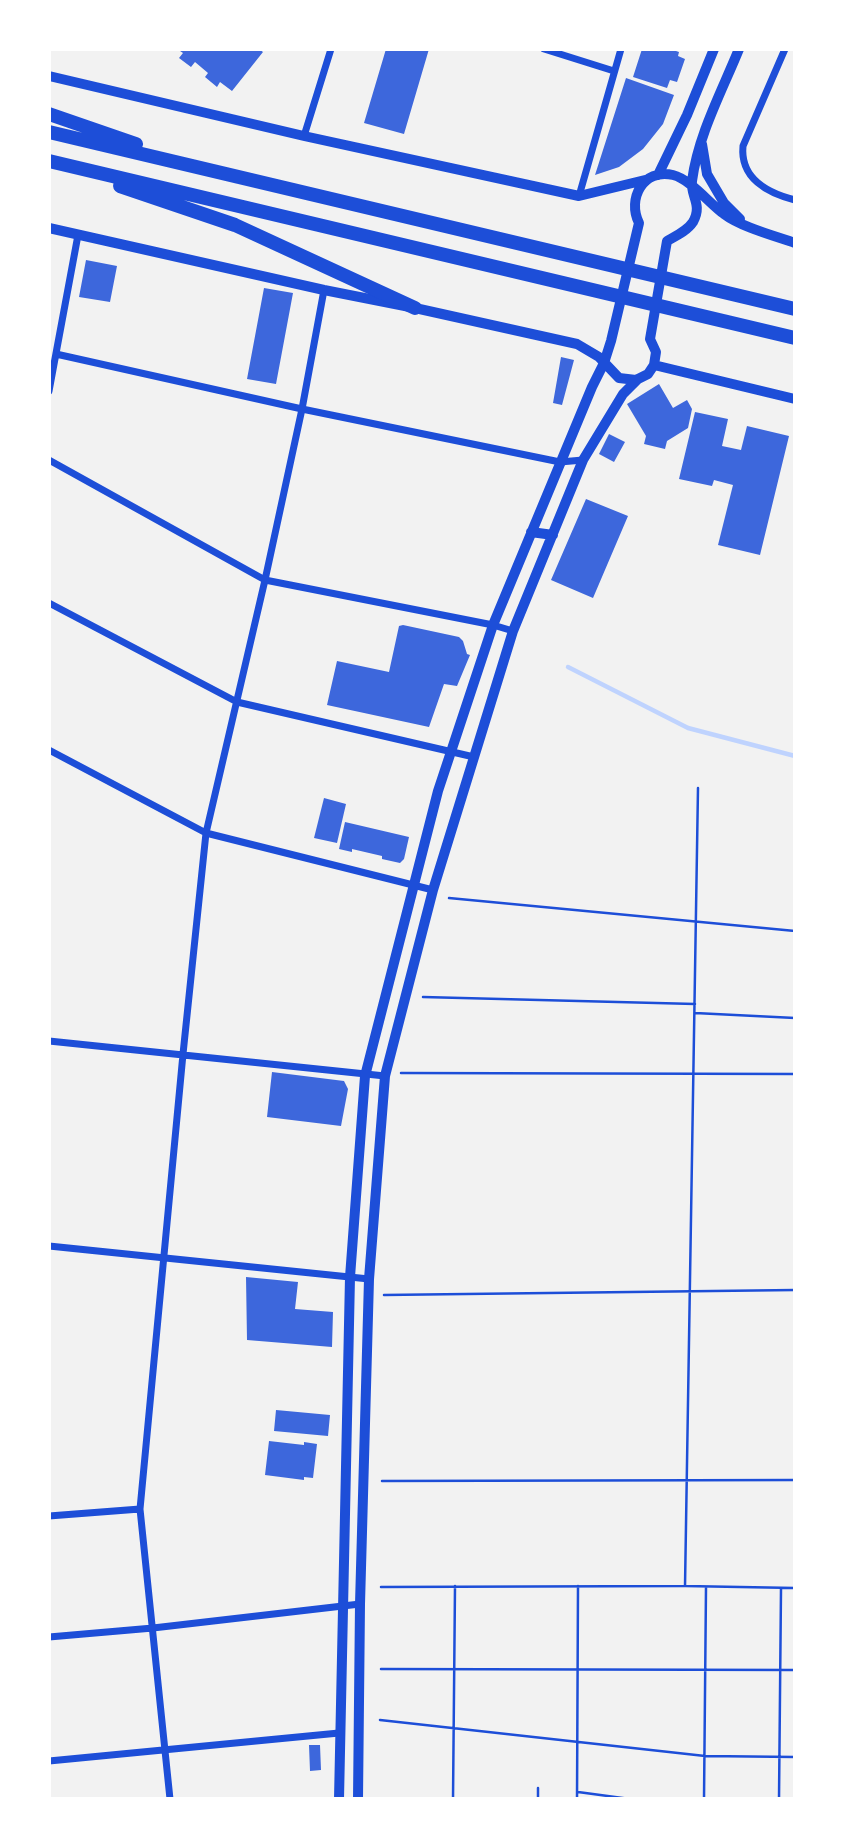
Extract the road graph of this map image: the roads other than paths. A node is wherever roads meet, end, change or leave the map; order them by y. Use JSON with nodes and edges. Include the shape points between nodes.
{"nodes":[{"id":1,"x":331,"y":49,"type":"edge"},
{"id":2,"x":544,"y":49,"type":"edge"},
{"id":3,"x":621,"y":49,"type":"edge"},
{"id":4,"x":714,"y":49,"type":"edge"},
{"id":5,"x":739,"y":49,"type":"edge"},
{"id":6,"x":785,"y":49,"type":"edge"},
{"id":7,"x":614,"y":71,"type":"junction"},
{"id":8,"x":49,"y":76,"type":"edge"},
{"id":9,"x":49,"y":114,"type":"edge"},
{"id":10,"x":49,"y":132,"type":"edge"},
{"id":11,"x":304,"y":136,"type":"junction"},
{"id":12,"x":702,"y":141,"type":"junction"},
{"id":13,"x":49,"y":161,"type":"edge"},
{"id":14,"x":207,"y":169,"type":"junction"},
{"id":15,"x":658,"y":175,"type":"junction"},
{"id":16,"x":646,"y":180,"type":"junction"},
{"id":17,"x":691,"y":186,"type":"junction"},
{"id":18,"x":579,"y":196,"type":"junction"},
{"id":19,"x":795,"y":200,"type":"edge"},
{"id":20,"x":745,"y":224,"type":"junction"},
{"id":21,"x":49,"y":228,"type":"edge"},
{"id":22,"x":78,"y":235,"type":"junction"},
{"id":23,"x":795,"y":243,"type":"edge"},
{"id":24,"x":324,"y":290,"type":"junction"},
{"id":25,"x":415,"y":308,"type":"junction"},
{"id":26,"x":795,"y":309,"type":"edge"},
{"id":27,"x":795,"y":338,"type":"edge"},
{"id":28,"x":56,"y":354,"type":"junction"},
{"id":29,"x":604,"y":363,"type":"junction"},
{"id":30,"x":654,"y":365,"type":"junction"},
{"id":31,"x":638,"y":379,"type":"junction"},
{"id":32,"x":49,"y":391,"type":"edge"},
{"id":33,"x":795,"y":399,"type":"edge"},
{"id":34,"x":302,"y":410,"type":"junction"},
{"id":35,"x":49,"y":460,"type":"edge"},
{"id":36,"x":583,"y":460,"type":"junction"},
{"id":37,"x":560,"y":461,"type":"junction"},
{"id":38,"x":531,"y":532,"type":"junction"},
{"id":39,"x":554,"y":535,"type":"junction"},
{"id":40,"x":265,"y":580,"type":"junction"},
{"id":41,"x":49,"y":603,"type":"edge"},
{"id":42,"x":493,"y":625,"type":"junction"},
{"id":43,"x":513,"y":631,"type":"junction"},
{"id":44,"x":237,"y":702,"type":"junction"},
{"id":45,"x":49,"y":750,"type":"edge"},
{"id":46,"x":452,"y":752,"type":"junction"},
{"id":47,"x":474,"y":757,"type":"junction"},
{"id":48,"x":206,"y":833,"type":"junction"},
{"id":49,"x":414,"y":885,"type":"junction"},
{"id":50,"x":433,"y":890,"type":"junction"},
{"id":51,"x":49,"y":1041,"type":"edge"},
{"id":52,"x":183,"y":1055,"type":"junction"},
{"id":53,"x":365,"y":1076,"type":"junction"},
{"id":54,"x":385,"y":1076,"type":"junction"},
{"id":55,"x":49,"y":1246,"type":"edge"},
{"id":56,"x":164,"y":1257,"type":"junction"},
{"id":57,"x":351,"y":1277,"type":"junction"},
{"id":58,"x":369,"y":1279,"type":"junction"},
{"id":59,"x":141,"y":1509,"type":"junction"},
{"id":60,"x":49,"y":1516,"type":"edge"},
{"id":61,"x":360,"y":1604,"type":"junction"},
{"id":62,"x":344,"y":1606,"type":"junction"},
{"id":63,"x":153,"y":1628,"type":"junction"},
{"id":64,"x":49,"y":1637,"type":"edge"},
{"id":65,"x":340,"y":1733,"type":"junction"},
{"id":66,"x":165,"y":1750,"type":"junction"},
{"id":67,"x":49,"y":1761,"type":"edge"},
{"id":68,"x":170,"y":1799,"type":"edge"},
{"id":69,"x":339,"y":1799,"type":"edge"},
{"id":70,"x":358,"y":1799,"type":"edge"}],
"edges":[{"from":1,"to":11,"type":"street"},
{"from":2,"to":7,"type":"street"},
{"from":3,"to":7,"type":"street"},
{"from":4,"to":15,"type":"street"},
{"from":5,"to":12,"type":"street"},
{"from":6,"to":19,"type":"street","via":[[743,154],[754,181]]},
{"from":7,"to":18,"type":"street"},
{"from":8,"to":11,"type":"street"},
{"from":9,"to":14,"type":"highway"},
{"from":10,"to":14,"type":"highway"},
{"from":11,"to":18,"type":"street"},
{"from":12,"to":17,"type":"street"},
{"from":12,"to":20,"type":"street","via":[[707,174],[724,203]]},
{"from":13,"to":25,"type":"highway","via":[[235,225]]},
{"from":13,"to":27,"type":"highway"},
{"from":14,"to":26,"type":"highway"},
{"from":15,"to":16,"type":"street"},
{"from":15,"to":17,"type":"street","via":[[679,177]]},
{"from":16,"to":18,"type":"street"},
{"from":16,"to":29,"type":"street","via":[[635,196],[639,223]]},
{"from":17,"to":20,"type":"street","via":[[726,216]]},
{"from":17,"to":30,"type":"street","via":[[697,201],[693,222],[667,241],[650,339],[656,352]]},
{"from":20,"to":23,"type":"street"},
{"from":21,"to":22,"type":"street"},
{"from":22,"to":24,"type":"street"},
{"from":22,"to":28,"type":"street"},
{"from":24,"to":25,"type":"street"},
{"from":24,"to":34,"type":"street"},
{"from":25,"to":29,"type":"street","via":[[577,344]]},
{"from":28,"to":32,"type":"street"},
{"from":28,"to":34,"type":"street"},
{"from":29,"to":31,"type":"street","via":[[619,378]]},
{"from":29,"to":37,"type":"street"},
{"from":30,"to":31,"type":"street"},
{"from":30,"to":33,"type":"street"},
{"from":31,"to":36,"type":"street","via":[[623,394]]},
{"from":34,"to":37,"type":"street"},
{"from":34,"to":40,"type":"street"},
{"from":35,"to":40,"type":"street"},
{"from":36,"to":37,"type":"street"},
{"from":36,"to":39,"type":"street"},
{"from":37,"to":38,"type":"street"},
{"from":38,"to":39,"type":"street"},
{"from":38,"to":42,"type":"street"},
{"from":39,"to":43,"type":"street"},
{"from":40,"to":42,"type":"street"},
{"from":40,"to":44,"type":"street"},
{"from":41,"to":44,"type":"street"},
{"from":42,"to":43,"type":"street"},
{"from":42,"to":46,"type":"street"},
{"from":43,"to":47,"type":"street"},
{"from":44,"to":46,"type":"street"},
{"from":44,"to":48,"type":"street"},
{"from":45,"to":48,"type":"street"},
{"from":46,"to":47,"type":"street"},
{"from":46,"to":49,"type":"street"},
{"from":47,"to":50,"type":"street"},
{"from":48,"to":49,"type":"street"},
{"from":48,"to":52,"type":"street"},
{"from":49,"to":50,"type":"street"},
{"from":49,"to":53,"type":"street"},
{"from":50,"to":54,"type":"street"},
{"from":51,"to":52,"type":"street"},
{"from":52,"to":53,"type":"street"},
{"from":52,"to":56,"type":"street"},
{"from":53,"to":54,"type":"street"},
{"from":53,"to":57,"type":"street"},
{"from":54,"to":58,"type":"street"},
{"from":55,"to":56,"type":"street"},
{"from":56,"to":57,"type":"street"},
{"from":56,"to":59,"type":"street"},
{"from":57,"to":58,"type":"street"},
{"from":57,"to":62,"type":"street"},
{"from":58,"to":61,"type":"street"},
{"from":59,"to":60,"type":"street"},
{"from":59,"to":63,"type":"street"},
{"from":61,"to":62,"type":"street"},
{"from":61,"to":70,"type":"street"},
{"from":62,"to":63,"type":"street"},
{"from":62,"to":65,"type":"street"},
{"from":63,"to":64,"type":"street"},
{"from":63,"to":66,"type":"street"},
{"from":65,"to":66,"type":"street"},
{"from":65,"to":69,"type":"street"},
{"from":66,"to":67,"type":"street"},
{"from":66,"to":68,"type":"street"}]}
